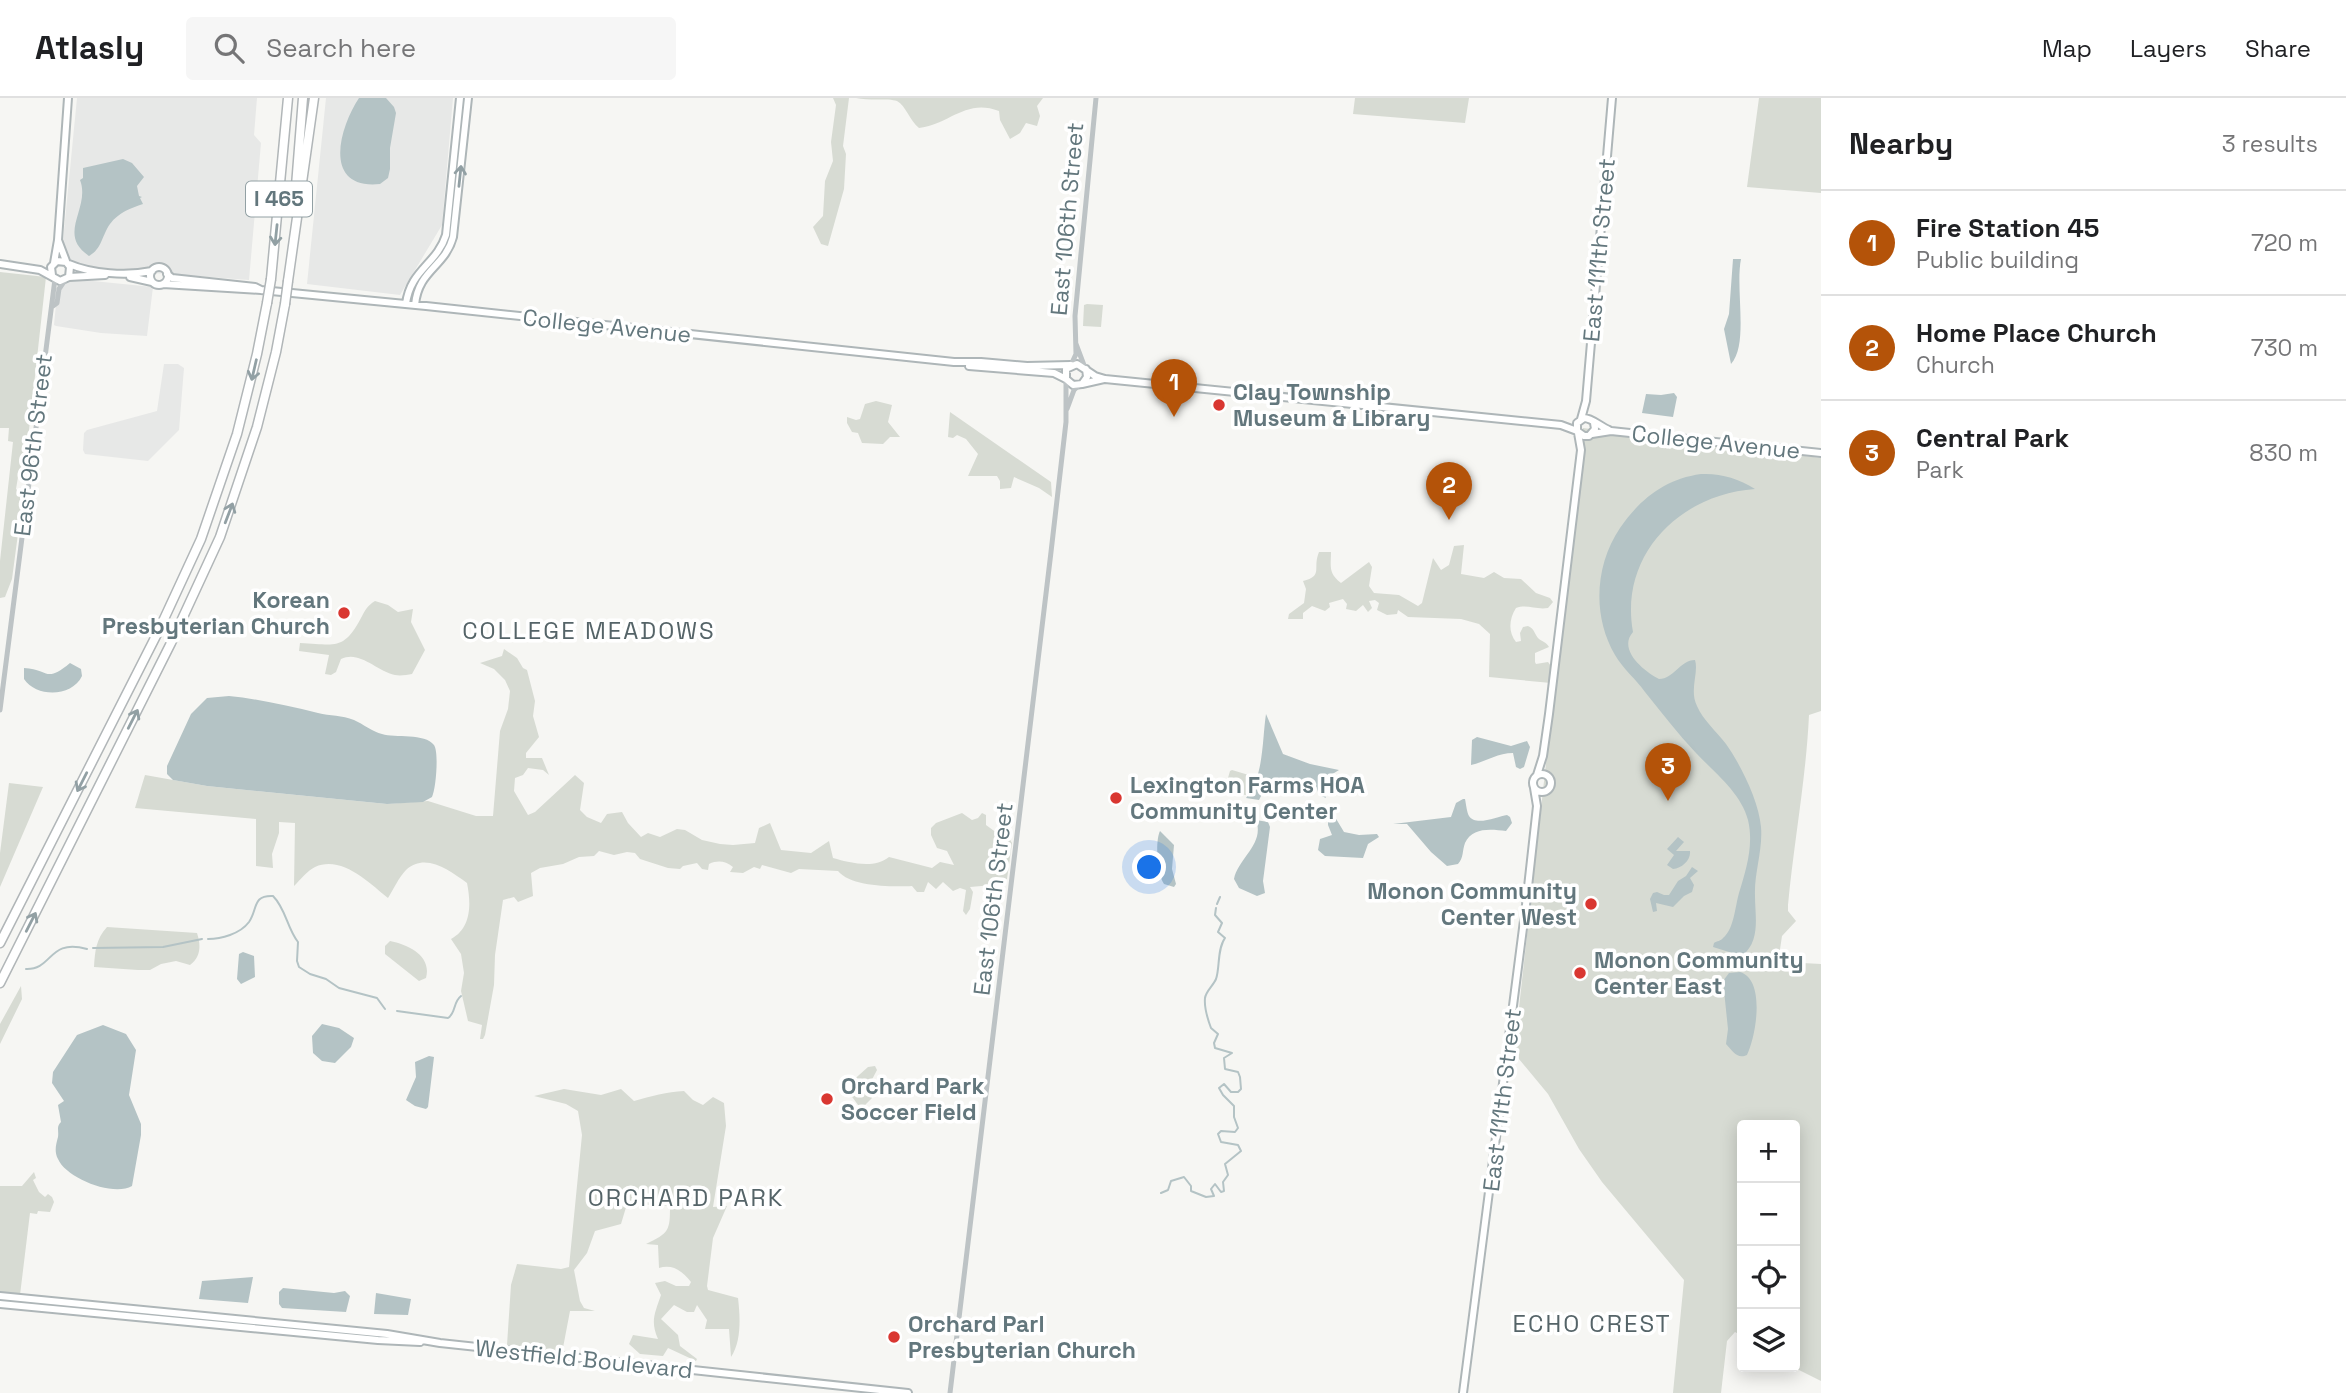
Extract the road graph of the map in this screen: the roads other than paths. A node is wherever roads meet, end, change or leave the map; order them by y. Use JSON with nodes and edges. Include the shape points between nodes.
{"nodes":[{"id":1,"x":68,"y":98,"type":"edge"},
{"id":2,"x":287,"y":98,"type":"edge"},
{"id":3,"x":303,"y":98,"type":"edge"},
{"id":4,"x":313,"y":98,"type":"edge"},
{"id":5,"x":460,"y":98,"type":"edge"},
{"id":6,"x":468,"y":98,"type":"edge"},
{"id":7,"x":1096,"y":98,"type":"edge"},
{"id":8,"x":1612,"y":98,"type":"edge"},
{"id":9,"x":293,"y":238,"type":"junction"},
{"id":10,"x":58,"y":240,"type":"junction"},
{"id":11,"x":67,"y":263,"type":"junction"},
{"id":12,"x":0,"y":264,"type":"edge"},
{"id":13,"x":53,"y":264,"type":"junction"},
{"id":14,"x":31,"y":268,"type":"junction"},
{"id":15,"x":152,"y":271,"type":"junction"},
{"id":16,"x":167,"y":274,"type":"junction"},
{"id":17,"x":54,"y":277,"type":"junction"},
{"id":18,"x":67,"y":278,"type":"junction"},
{"id":19,"x":152,"y":282,"type":"junction"},
{"id":20,"x":163,"y":284,"type":"junction"},
{"id":21,"x":261,"y":290,"type":"junction"},
{"id":22,"x":405,"y":304,"type":"junction"},
{"id":23,"x":415,"y":305,"type":"junction"},
{"id":24,"x":53,"y":306,"type":"junction"},
{"id":25,"x":1076,"y":344,"type":"junction"},
{"id":26,"x":954,"y":362,"type":"junction"},
{"id":27,"x":1071,"y":365,"type":"junction"},
{"id":28,"x":1085,"y":368,"type":"junction"},
{"id":29,"x":1066,"y":379,"type":"junction"},
{"id":30,"x":1105,"y":379,"type":"junction"},
{"id":31,"x":1080,"y":384,"type":"junction"},
{"id":32,"x":1586,"y":401,"type":"junction"},
{"id":33,"x":1067,"y":409,"type":"junction"},
{"id":34,"x":1580,"y":420,"type":"junction"},
{"id":35,"x":1593,"y":421,"type":"junction"},
{"id":36,"x":1561,"y":425,"type":"junction"},
{"id":37,"x":1611,"y":431,"type":"junction"},
{"id":38,"x":1578,"y":432,"type":"junction"},
{"id":39,"x":1591,"y":435,"type":"junction"},
{"id":40,"x":1580,"y":450,"type":"junction"},
{"id":41,"x":1821,"y":453,"type":"edge"},
{"id":42,"x":0,"y":710,"type":"edge"},
{"id":43,"x":1543,"y":756,"type":"junction"},
{"id":44,"x":1537,"y":775,"type":"junction"},
{"id":45,"x":1548,"y":776,"type":"junction"},
{"id":46,"x":1534,"y":788,"type":"junction"},
{"id":47,"x":1544,"y":792,"type":"junction"},
{"id":48,"x":1537,"y":806,"type":"junction"},
{"id":49,"x":0,"y":943,"type":"edge"},
{"id":50,"x":0,"y":983,"type":"edge"},
{"id":51,"x":0,"y":1296,"type":"edge"},
{"id":52,"x":0,"y":1304,"type":"edge"},
{"id":53,"x":428,"y":1342,"type":"junction"},
{"id":54,"x":908,"y":1393,"type":"edge"},
{"id":55,"x":950,"y":1393,"type":"edge"},
{"id":56,"x":1463,"y":1393,"type":"edge"}],
"edges":[{"from":1,"to":10,"type":"main road"},
{"from":2,"to":49,"type":"highway","number":"I 465","one_way":true,"bridge":true,"via":[[271,279],[237,434],[201,539],[158,632]]},
{"from":3,"to":9,"type":"highway","number":"I 465"},
{"from":4,"to":9,"type":"highway"},
{"from":5,"to":22,"type":"main road","via":[[446,234],[412,280]]},
{"from":23,"to":6,"type":"main road","one_way":true,"via":[[418,285],[446,253],[453,237]]},
{"from":7,"to":25,"type":"street","name":"East 106th Street"},
{"from":8,"to":32,"type":"main road","name":"East 111th Street"},
{"from":50,"to":9,"type":"highway","number":"I 465","one_way":true,"bridge":true,"via":[[220,537],[261,415],[285,304]]},
{"from":10,"to":11,"type":"main road"},
{"from":10,"to":13,"type":"main road"},
{"from":11,"to":13,"type":"main road"},
{"from":11,"to":15,"type":"main road","via":[[95,271]]},
{"from":11,"to":18,"type":"main road","via":[[71,270]]},
{"from":12,"to":14,"type":"main road"},
{"from":13,"to":14,"type":"main road"},
{"from":13,"to":17,"type":"main road"},
{"from":14,"to":17,"type":"main road"},
{"from":15,"to":16,"type":"main road","via":[[159,267]]},
{"from":15,"to":19,"type":"main road"},
{"from":16,"to":20,"type":"main road"},
{"from":16,"to":21,"type":"main road","name":"College Avenue"},
{"from":17,"to":18,"type":"main road"},
{"from":17,"to":24,"type":"street","name":"East 96th Street"},
{"from":18,"to":19,"type":"main road","via":[[110,275]]},
{"from":18,"to":24,"type":"street","name":"East 96th Street"},
{"from":19,"to":20,"type":"main road"},
{"from":20,"to":21,"type":"main road","name":"College Avenue"},
{"from":21,"to":22,"type":"main road","name":"College Avenue"},
{"from":22,"to":23,"type":"main road","name":"College Avenue"},
{"from":23,"to":26,"type":"main road","name":"College Avenue"},
{"from":24,"to":42,"type":"street","name":"East 96th Street"},
{"from":25,"to":27,"type":"street","name":"East 106th Street"},
{"from":25,"to":28,"type":"street","name":"East 106th Street"},
{"from":26,"to":27,"type":"main road","name":"College Avenue"},
{"from":26,"to":29,"type":"main road","name":"College Avenue","via":[[1054,373]]},
{"from":27,"to":28,"type":"main road"},
{"from":27,"to":29,"type":"main road"},
{"from":28,"to":30,"type":"main road"},
{"from":28,"to":31,"type":"main road","via":[[1087,377]]},
{"from":29,"to":31,"type":"main road"},
{"from":29,"to":33,"type":"street","name":"East 106th Street"},
{"from":30,"to":31,"type":"main road"},
{"from":30,"to":36,"type":"main road"},
{"from":31,"to":33,"type":"street","name":"East 106th Street"},
{"from":32,"to":34,"type":"main road","name":"East 111th Street"},
{"from":32,"to":35,"type":"main road","name":"East 111th Street"},
{"from":33,"to":55,"type":"street","name":"East 106th Street"},
{"from":34,"to":35,"type":"main road"},
{"from":34,"to":36,"type":"main road"},
{"from":34,"to":38,"type":"main road"},
{"from":35,"to":37,"type":"main road","name":"College Avenue"},
{"from":35,"to":39,"type":"main road"},
{"from":36,"to":38,"type":"main road"},
{"from":37,"to":39,"type":"main road","name":"College Avenue"},
{"from":37,"to":41,"type":"main road","name":"College Avenue"},
{"from":38,"to":39,"type":"main road"},
{"from":38,"to":40,"type":"main road"},
{"from":39,"to":40,"type":"main road"},
{"from":40,"to":43,"type":"main road"},
{"from":43,"to":44,"type":"main road"},
{"from":43,"to":45,"type":"main road"},
{"from":44,"to":45,"type":"main road"},
{"from":44,"to":46,"type":"main road"},
{"from":45,"to":47,"type":"main road","via":[[1551,784]]},
{"from":46,"to":47,"type":"main road"},
{"from":46,"to":48,"type":"main road","name":"East 111th Street"},
{"from":47,"to":48,"type":"main road","name":"East 111th Street"},
{"from":48,"to":56,"type":"main road","name":"East 111th Street"},
{"from":51,"to":53,"type":"main road","name":"Westfield Boulevard","via":[[387,1334]]},
{"from":52,"to":53,"type":"main road","name":"Westfield Boulevard"},
{"from":53,"to":54,"type":"main road","name":"Westfield Boulevard"}]}
